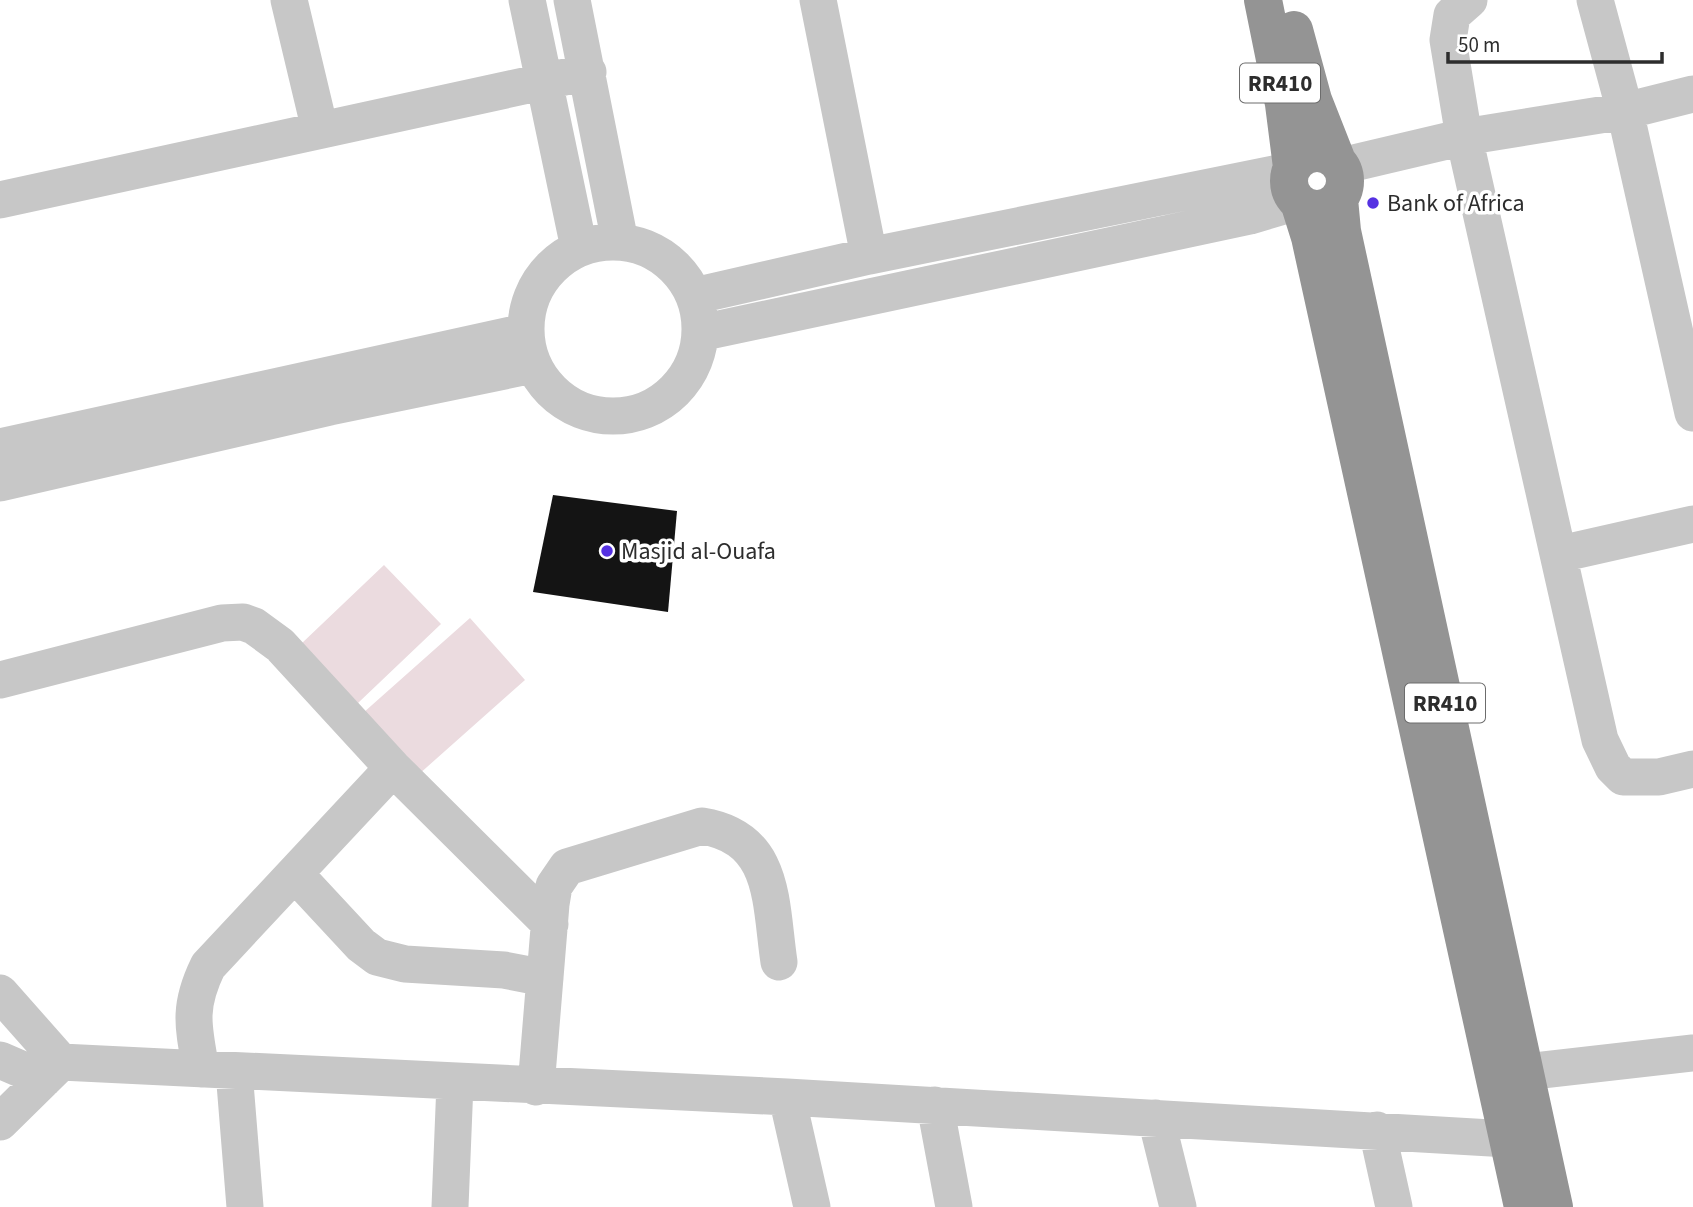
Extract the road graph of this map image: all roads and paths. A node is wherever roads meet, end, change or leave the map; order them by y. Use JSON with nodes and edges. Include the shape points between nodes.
{"nodes":[{"id":1,"x":289,"y":0,"type":"edge"},
{"id":2,"x":527,"y":0,"type":"edge"},
{"id":3,"x":572,"y":0,"type":"edge"},
{"id":4,"x":818,"y":0,"type":"edge"},
{"id":5,"x":1263,"y":0,"type":"edge"},
{"id":6,"x":1288,"y":0,"type":"edge"},
{"id":7,"x":1469,"y":0,"type":"edge"},
{"id":8,"x":1595,"y":0,"type":"edge"},
{"id":9,"x":588,"y":72,"type":"junction"},
{"id":10,"x":545,"y":82,"type":"junction"},
{"id":11,"x":1693,"y":94,"type":"edge"},
{"id":12,"x":1625,"y":111,"type":"junction"},
{"id":13,"x":320,"y":130,"type":"junction"},
{"id":14,"x":1464,"y":137,"type":"junction"},
{"id":15,"x":1339,"y":175,"type":"junction"},
{"id":16,"x":1294,"y":186,"type":"junction"},
{"id":17,"x":0,"y":200,"type":"edge"},
{"id":18,"x":620,"y":242,"type":"junction"},
{"id":19,"x":579,"y":248,"type":"junction"},
{"id":20,"x":869,"y":257,"type":"junction"},
{"id":21,"x":694,"y":296,"type":"junction"},
{"id":22,"x":700,"y":333,"type":"junction"},
{"id":23,"x":529,"y":348,"type":"junction"},
{"id":24,"x":1693,"y":412,"type":"edge"},
{"id":25,"x":0,"y":447,"type":"edge"},
{"id":26,"x":0,"y":483,"type":"edge"},
{"id":27,"x":1693,"y":524,"type":"edge"},
{"id":28,"x":1560,"y":554,"type":"junction"},
{"id":29,"x":0,"y":680,"type":"edge"},
{"id":30,"x":393,"y":768,"type":"junction"},
{"id":31,"x":1693,"y":769,"type":"edge"},
{"id":32,"x":295,"y":874,"type":"junction"},
{"id":33,"x":550,"y":924,"type":"junction"},
{"id":34,"x":779,"y":962,"type":"dead end"},
{"id":35,"x":545,"y":978,"type":"junction"},
{"id":36,"x":0,"y":993,"type":"edge"},
{"id":37,"x":1693,"y":1053,"type":"edge"},
{"id":38,"x":0,"y":1060,"type":"edge"},
{"id":39,"x":53,"y":1070,"type":"junction"},
{"id":40,"x":217,"y":1070,"type":"junction"},
{"id":41,"x":1524,"y":1072,"type":"junction"},
{"id":42,"x":455,"y":1083,"type":"junction"},
{"id":43,"x":536,"y":1087,"type":"junction"},
{"id":44,"x":787,"y":1097,"type":"junction"},
{"id":45,"x":935,"y":1105,"type":"junction"},
{"id":46,"x":1156,"y":1118,"type":"junction"},
{"id":47,"x":0,"y":1122,"type":"edge"},
{"id":48,"x":1377,"y":1130,"type":"junction"},
{"id":49,"x":1508,"y":1139,"type":"junction"},
{"id":50,"x":245,"y":1207,"type":"edge"},
{"id":51,"x":450,"y":1207,"type":"edge"},
{"id":52,"x":812,"y":1207,"type":"edge"},
{"id":53,"x":954,"y":1207,"type":"edge"},
{"id":54,"x":1178,"y":1207,"type":"edge"},
{"id":55,"x":1394,"y":1207,"type":"edge"},
{"id":56,"x":1523,"y":1207,"type":"edge"},
{"id":57,"x":1554,"y":1207,"type":"edge"}],
"edges":[{"from":1,"to":13,"type":"street"},
{"from":2,"to":10,"type":"street"},
{"from":3,"to":9,"type":"street"},
{"from":4,"to":20,"type":"street"},
{"from":5,"to":16,"type":"highway","number":"RR410"},
{"from":6,"to":15,"type":"highway","number":"RR410","via":[[1313,100]]},
{"from":7,"to":14,"type":"street","via":[[1452,15],[1448,40]]},
{"from":8,"to":12,"type":"street"},
{"from":9,"to":10,"type":"street"},
{"from":9,"to":18,"type":"street"},
{"from":10,"to":13,"type":"street"},
{"from":10,"to":19,"type":"street"},
{"from":11,"to":12,"type":"street"},
{"from":12,"to":14,"type":"street"},
{"from":12,"to":24,"type":"street"},
{"from":13,"to":17,"type":"street"},
{"from":14,"to":15,"type":"street"},
{"from":14,"to":28,"type":"street"},
{"from":15,"to":16,"type":"highway","via":[[1321,209]]},
{"from":15,"to":16,"type":"highway","via":[[1318,152],[1298,159]]},
{"from":15,"to":41,"type":"highway","number":"RR410","via":[[1344,239]]},
{"from":16,"to":20,"type":"street","via":[[1258,175]]},
{"from":16,"to":22,"type":"street","via":[[1250,216]]},
{"from":16,"to":49,"type":"highway","number":"RR410","via":[[1310,237]]},
{"from":18,"to":19,"type":"street"},
{"from":18,"to":21,"type":"street","via":[[659,255],[680,273]]},
{"from":19,"to":23,"type":"street","via":[[552,266],[537,285],[528,307]]},
{"from":20,"to":21,"type":"street"},
{"from":21,"to":22,"type":"street"},
{"from":22,"to":23,"type":"street","via":[[694,362],[679,386],[656,405],[629,415],[600,416],[572,407],[549,389]]},
{"from":23,"to":25,"type":"street"},
{"from":23,"to":26,"type":"street","via":[[330,407]]},
{"from":27,"to":28,"type":"street"},
{"from":28,"to":31,"type":"street","via":[[1600,740],[1613,767],[1623,777],[1641,779]]},
{"from":29,"to":30,"type":"street","via":[[163,636],[243,622],[280,645]]},
{"from":30,"to":32,"type":"street"},
{"from":30,"to":33,"type":"street"},
{"from":32,"to":35,"type":"street","via":[[377,957]]},
{"from":32,"to":40,"type":"street","via":[[208,966],[199,984],[192,1018]]},
{"from":33,"to":34,"type":"street","via":[[554,887],[567,867],[702,826],[742,839],[766,873]]},
{"from":33,"to":35,"type":"street"},
{"from":35,"to":43,"type":"street"},
{"from":36,"to":39,"type":"street"},
{"from":37,"to":41,"type":"street"},
{"from":38,"to":39,"type":"street"},
{"from":39,"to":40,"type":"street"},
{"from":39,"to":47,"type":"street"},
{"from":40,"to":42,"type":"street"},
{"from":40,"to":50,"type":"street"},
{"from":41,"to":57,"type":"highway","number":"RR410"},
{"from":42,"to":43,"type":"street"},
{"from":42,"to":51,"type":"street"},
{"from":43,"to":44,"type":"street"},
{"from":44,"to":45,"type":"street"},
{"from":44,"to":52,"type":"street"},
{"from":45,"to":46,"type":"street"},
{"from":45,"to":53,"type":"street"},
{"from":46,"to":48,"type":"street"},
{"from":46,"to":54,"type":"street"},
{"from":48,"to":49,"type":"street"},
{"from":48,"to":55,"type":"street"},
{"from":49,"to":56,"type":"highway","number":"RR410"}]}
